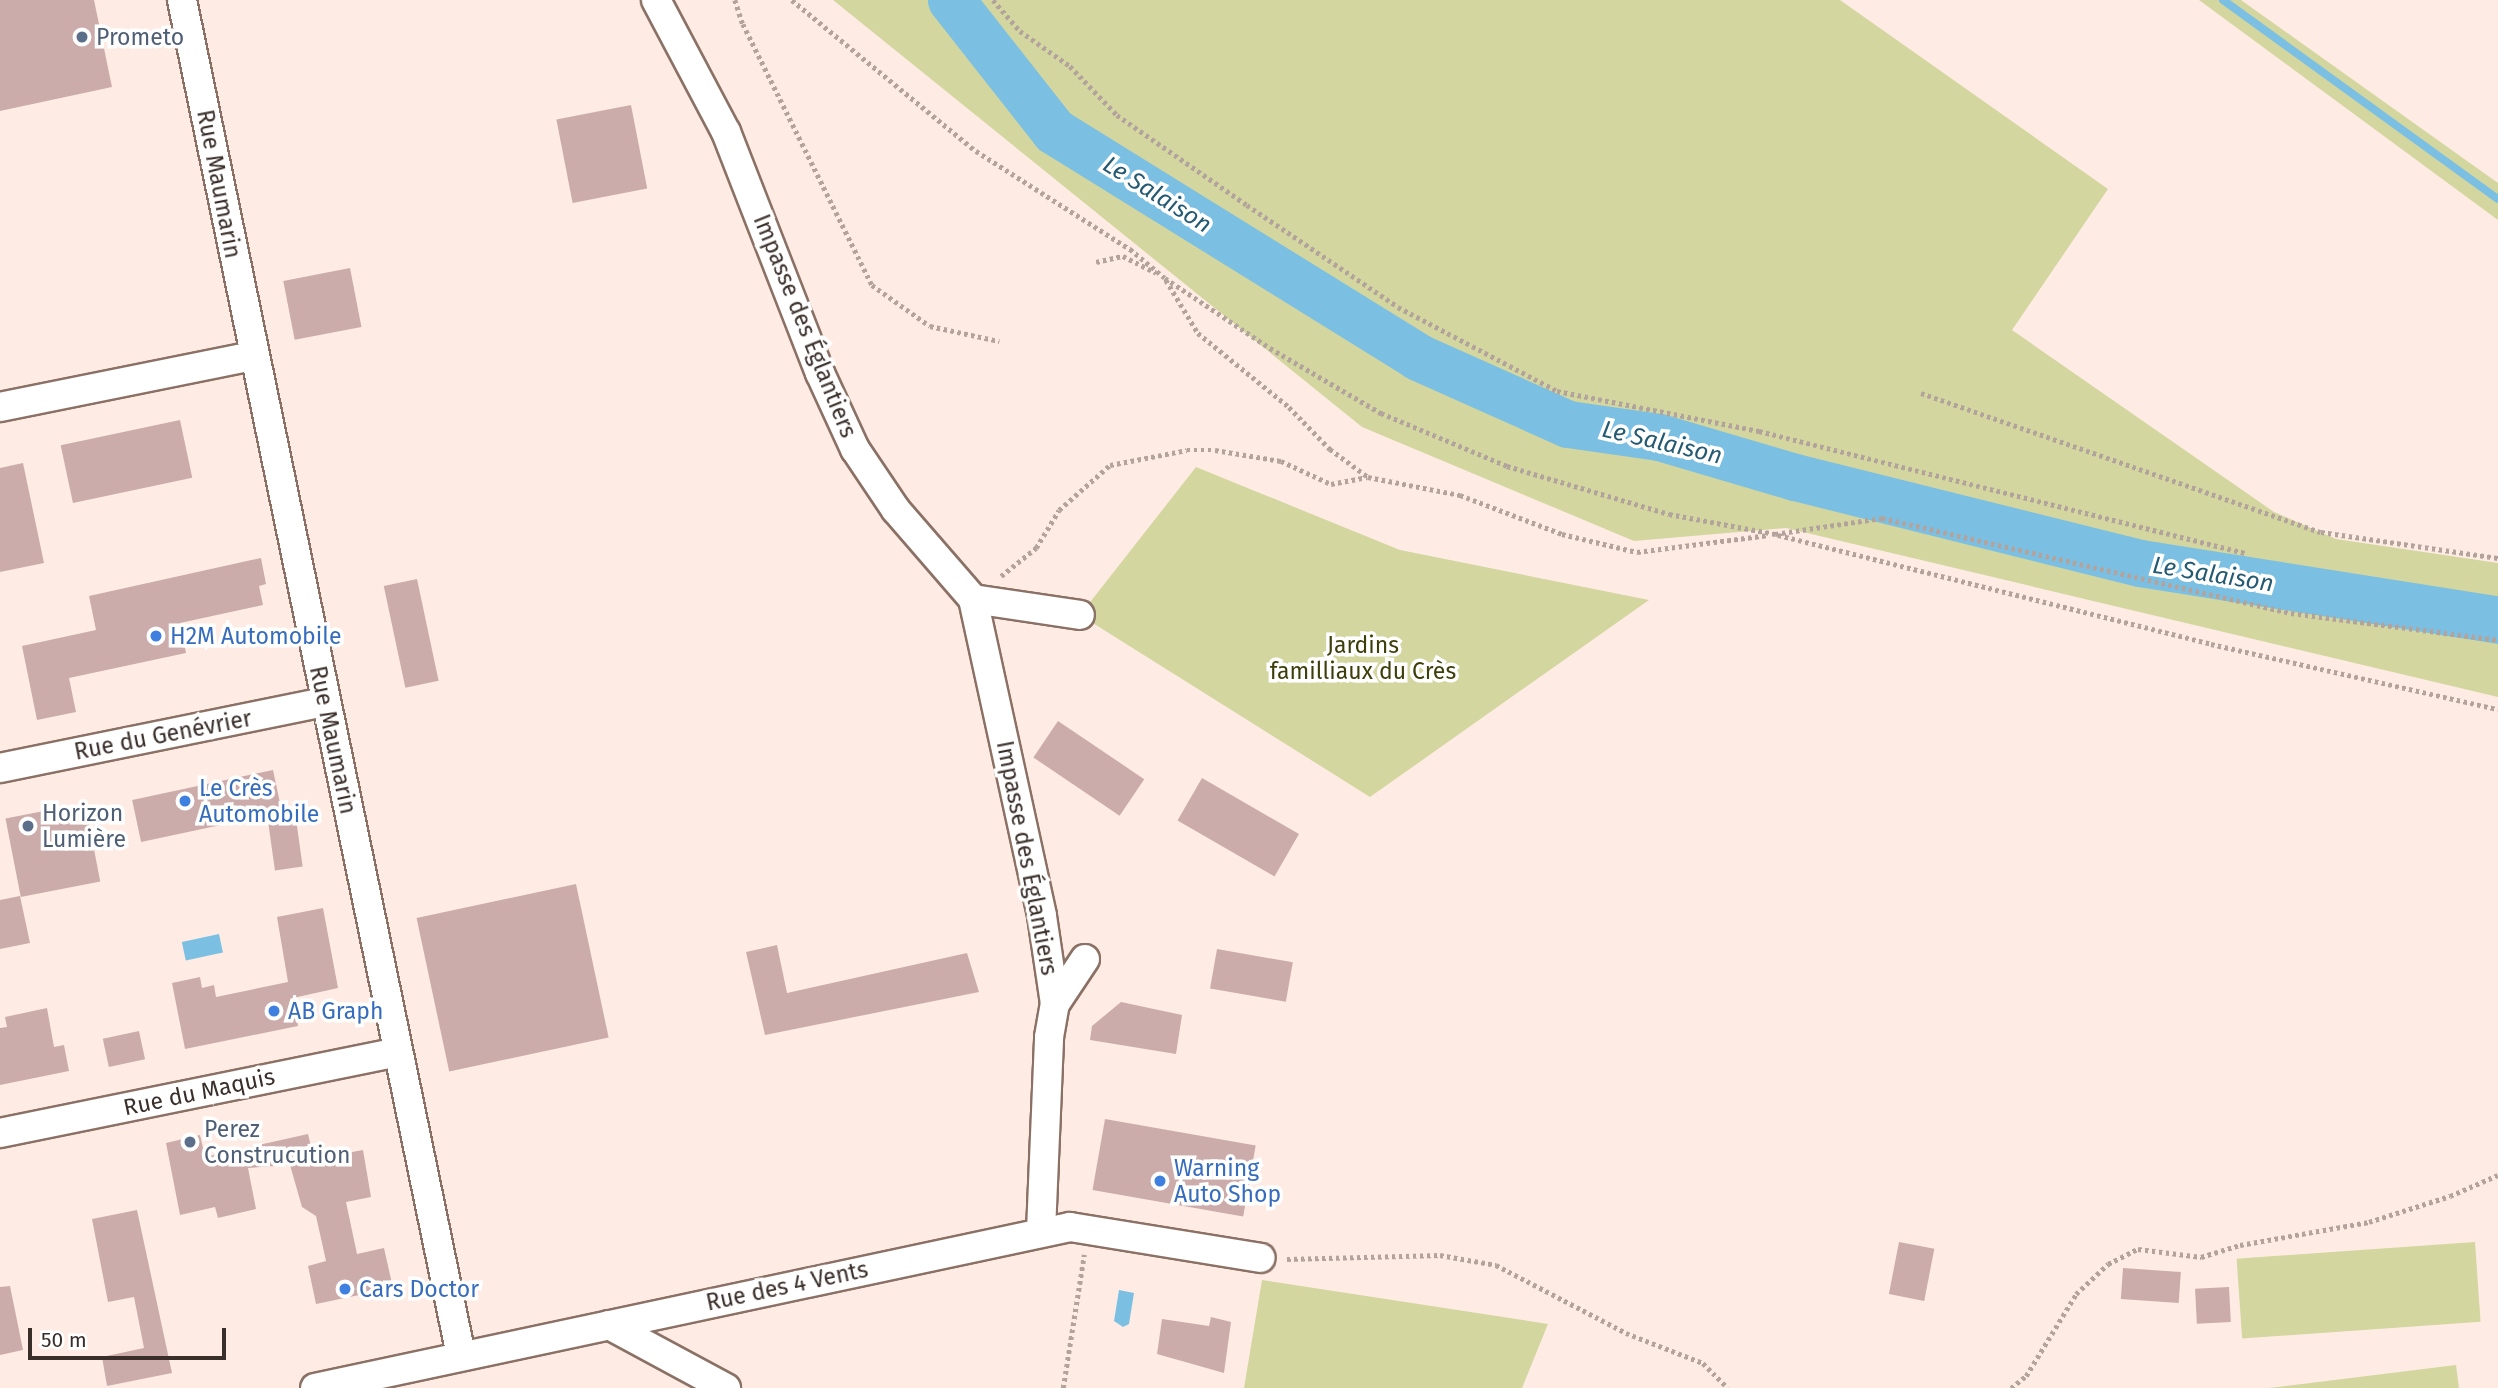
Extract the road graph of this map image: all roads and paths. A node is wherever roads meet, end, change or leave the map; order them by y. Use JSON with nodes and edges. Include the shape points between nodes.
{"nodes":[{"id":1,"x":182,"y":0,"type":"edge"},
{"id":2,"x":656,"y":0,"type":"edge"},
{"id":3,"x":735,"y":0,"type":"edge"},
{"id":4,"x":792,"y":0,"type":"edge"},
{"id":5,"x":993,"y":0,"type":"edge"},
{"id":6,"x":1096,"y":262,"type":"dead end"},
{"id":7,"x":1165,"y":278,"type":"junction"},
{"id":8,"x":999,"y":341,"type":"dead end"},
{"id":9,"x":254,"y":356,"type":"junction"},
{"id":10,"x":1921,"y":393,"type":"dead end"},
{"id":11,"x":0,"y":407,"type":"edge"},
{"id":12,"x":1368,"y":477,"type":"junction"},
{"id":13,"x":1776,"y":534,"type":"junction"},
{"id":14,"x":2245,"y":553,"type":"dead end"},
{"id":15,"x":2498,"y":558,"type":"edge"},
{"id":16,"x":972,"y":599,"type":"junction"},
{"id":17,"x":1080,"y":615,"type":"dead end"},
{"id":18,"x":2498,"y":640,"type":"edge"},
{"id":19,"x":326,"y":702,"type":"junction"},
{"id":20,"x":2498,"y":709,"type":"edge"},
{"id":21,"x":0,"y":768,"type":"edge"},
{"id":22,"x":1085,"y":958,"type":"dead end"},
{"id":23,"x":1055,"y":1004,"type":"junction"},
{"id":24,"x":397,"y":1052,"type":"junction"},
{"id":25,"x":0,"y":1133,"type":"edge"},
{"id":26,"x":2498,"y":1175,"type":"edge"},
{"id":27,"x":1088,"y":1230,"type":"junction"},
{"id":28,"x":1041,"y":1231,"type":"junction"},
{"id":29,"x":1261,"y":1258,"type":"joint"},
{"id":30,"x":609,"y":1325,"type":"junction"},
{"id":31,"x":461,"y":1356,"type":"junction"},
{"id":32,"x":330,"y":1386,"type":"edge"},
{"id":33,"x":726,"y":1388,"type":"edge"},
{"id":34,"x":1063,"y":1388,"type":"edge"},
{"id":35,"x":1728,"y":1388,"type":"edge"},
{"id":36,"x":2011,"y":1388,"type":"edge"}],
"edges":[{"from":1,"to":9,"type":"street","name":"Rue Maumarin"},
{"from":2,"to":16,"type":"street","name":"Impasse des Églantiers","via":[[726,132],[820,373],[855,449],[896,510]]},
{"from":3,"to":8,"type":"path","via":[[748,36],[872,285],[930,326]]},
{"from":4,"to":7,"type":"path","via":[[976,151],[1130,249]]},
{"from":5,"to":14,"type":"path","via":[[1020,31],[1070,66],[1117,115],[1247,205],[1398,307],[1558,391],[1747,428]]},
{"from":6,"to":7,"type":"path","via":[[1123,256]]},
{"from":7,"to":12,"type":"path","via":[[1198,333]]},
{"from":7,"to":13,"type":"path","via":[[1381,413],[1507,466],[1669,514]]},
{"from":9,"to":11,"type":"street"},
{"from":9,"to":19,"type":"street","name":"Rue Maumarin"},
{"from":10,"to":15,"type":"path","via":[[2321,532]]},
{"from":12,"to":13,"type":"path","via":[[1460,495],[1562,534],[1636,552]]},
{"from":12,"to":16,"type":"path","via":[[1331,484],[1281,461],[1215,450],[1187,450],[1110,465],[1059,510],[1036,548]]},
{"from":13,"to":18,"type":"path","via":[[1882,519],[2291,613]]},
{"from":13,"to":20,"type":"path","via":[[2211,644]]},
{"from":16,"to":17,"type":"street"},
{"from":16,"to":23,"type":"street","name":"Impasse des Églantiers","via":[[1042,916]]},
{"from":19,"to":21,"type":"street","name":"Rue du Genévrier"},
{"from":19,"to":24,"type":"street","name":"Rue Maumarin"},
{"from":22,"to":23,"type":"street","name":"Impasse des Églantiers"},
{"from":23,"to":28,"type":"street","name":"Impasse des Églantiers","via":[[1049,1037]]},
{"from":24,"to":25,"type":"street","name":"Rue du Maquis"},
{"from":24,"to":31,"type":"street","name":"Rue Maumarin"},
{"from":26,"to":36,"type":"path","via":[[2369,1222],[2240,1245],[2201,1257],[2138,1249],[2108,1264],[2076,1294],[2026,1376]]},
{"from":27,"to":28,"type":"street","name":"Rue des 4 Vents"},
{"from":27,"to":29,"type":"street","name":"Rue des 4 Vents"},
{"from":27,"to":34,"type":"path"},
{"from":28,"to":30,"type":"street","name":"Rue des 4 Vents"},
{"from":29,"to":35,"type":"path","via":[[1440,1255],[1496,1265],[1626,1333],[1703,1363]]},
{"from":30,"to":31,"type":"street","name":"Rue des 4 Vents"},
{"from":30,"to":33,"type":"street"},
{"from":31,"to":32,"type":"street","name":"Rue des 4 Vents"}]}
